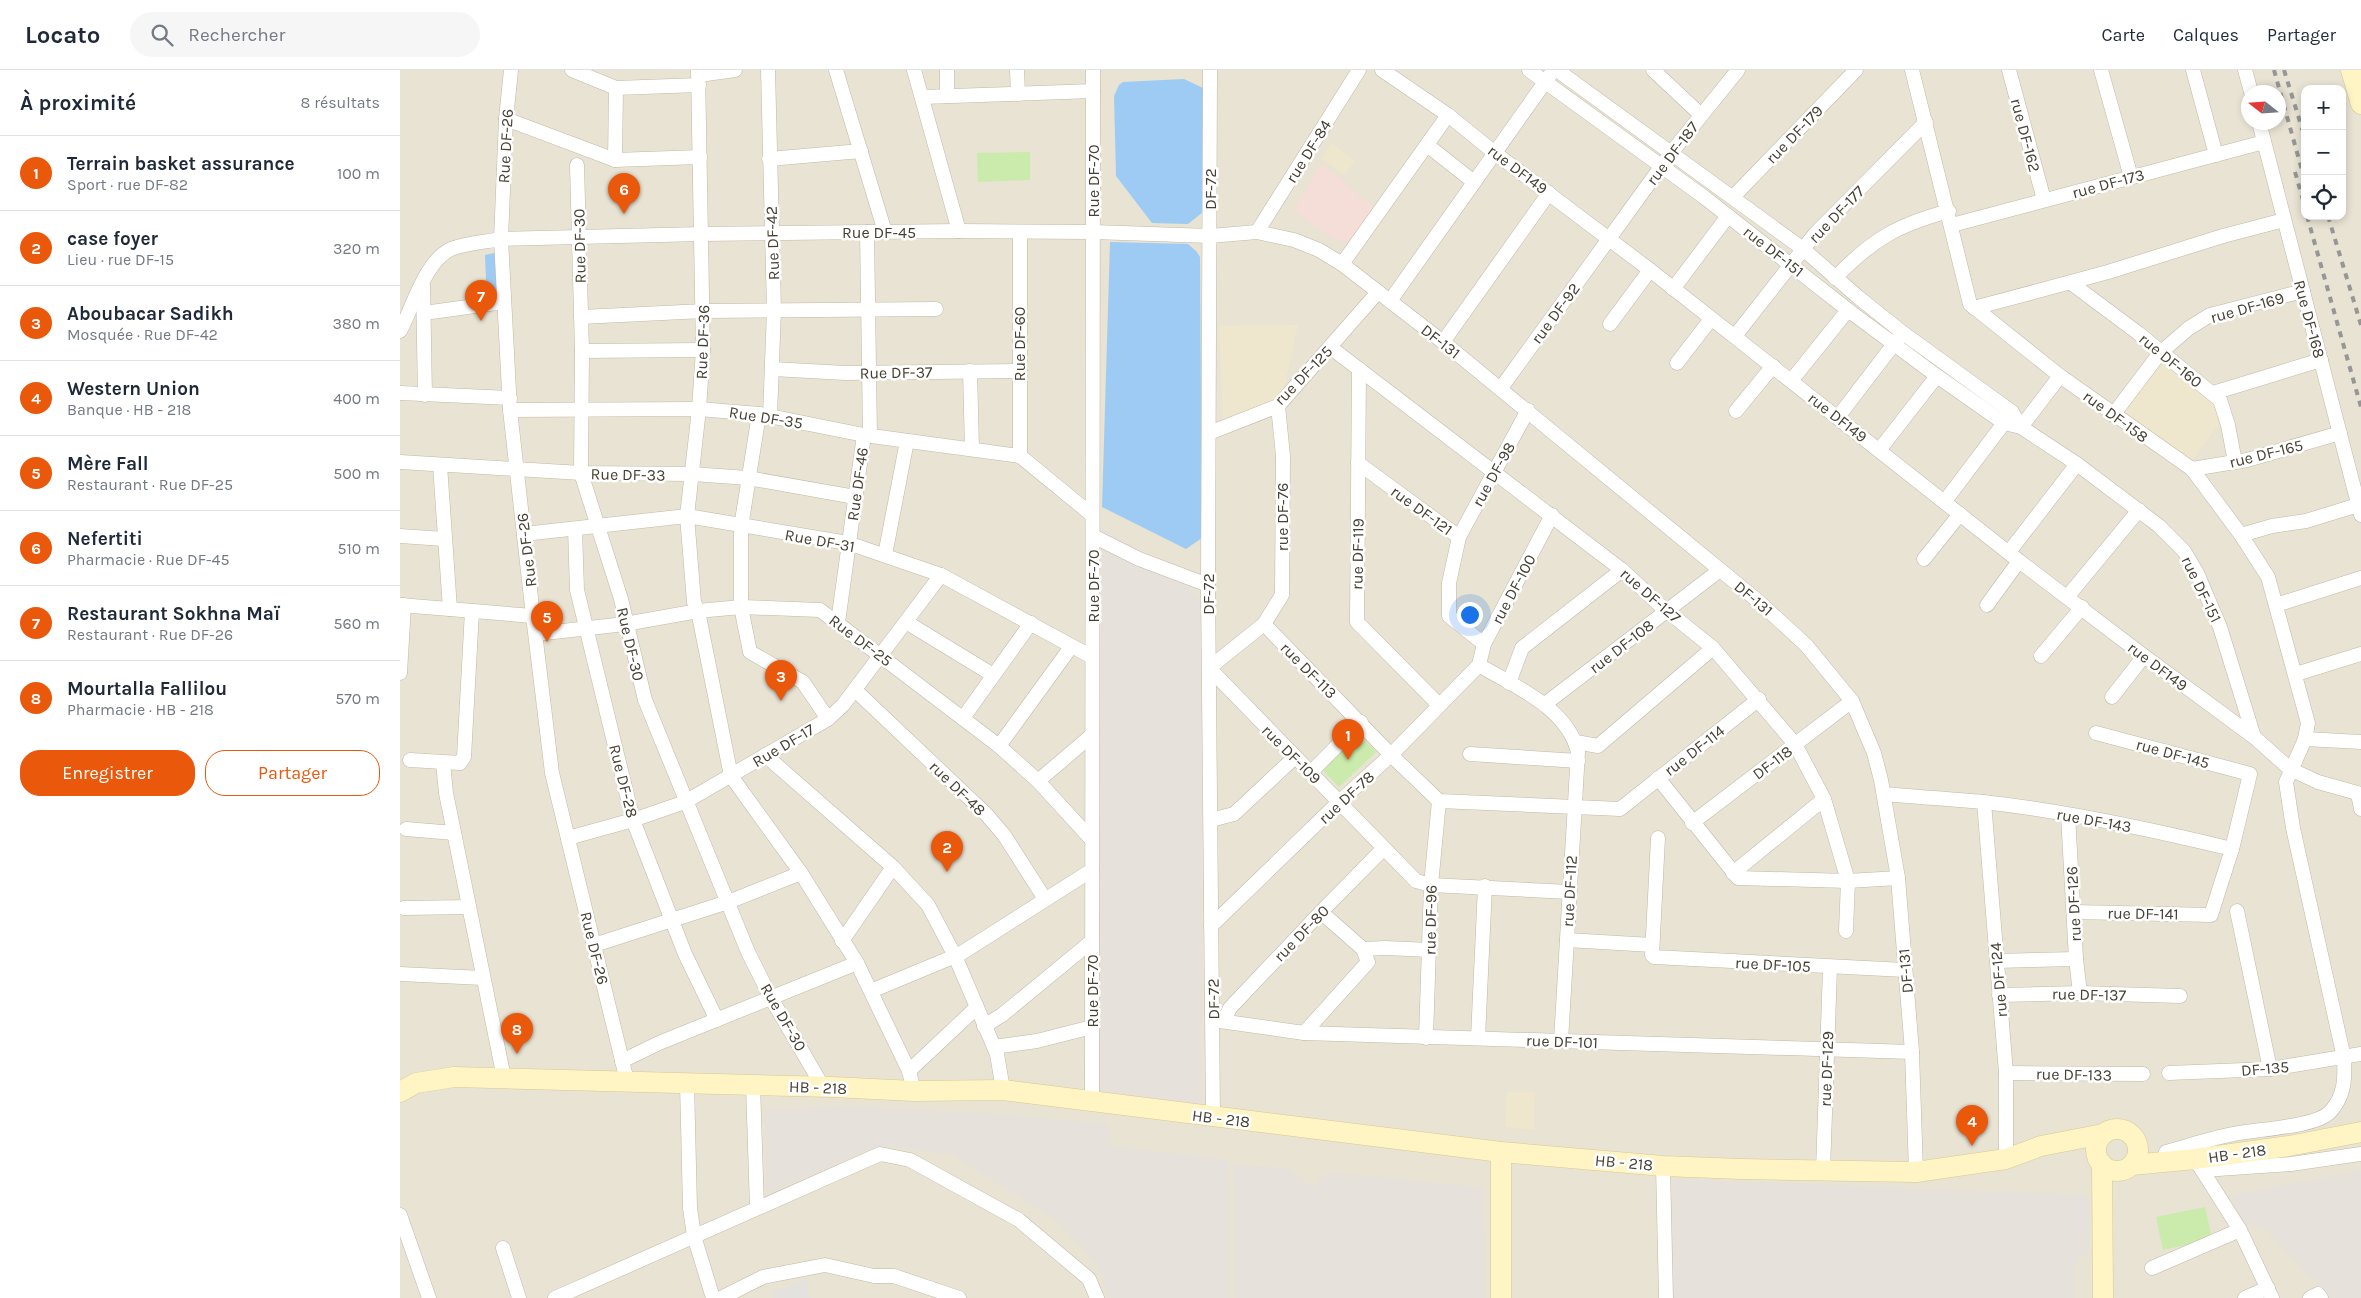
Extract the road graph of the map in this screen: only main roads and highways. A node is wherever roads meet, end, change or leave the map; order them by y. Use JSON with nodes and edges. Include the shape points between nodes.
{"nodes":[{"id":1,"x":2351,"y":70,"type":"edge"},
{"id":2,"x":2361,"y":104,"type":"edge"},
{"id":3,"x":400,"y":1092,"type":"edge"},
{"id":4,"x":2361,"y":1132,"type":"edge"},
{"id":5,"x":2103,"y":1134,"type":"junction"},
{"id":6,"x":2137,"y":1142,"type":"junction"},
{"id":7,"x":2041,"y":1146,"type":"junction"},
{"id":8,"x":1501,"y":1152,"type":"junction"},
{"id":9,"x":2100,"y":1161,"type":"junction"},
{"id":10,"x":2195,"y":1162,"type":"junction"},
{"id":11,"x":2128,"y":1167,"type":"junction"},
{"id":12,"x":2104,"y":1206,"type":"junction"},
{"id":13,"x":1501,"y":1298,"type":"edge"},
{"id":14,"x":2103,"y":1298,"type":"edge"}],
"edges":[{"from":1,"to":2,"type":"main road"},
{"from":3,"to":8,"type":"main road","name":"HB - 218","via":[[416,1083],[454,1077],[914,1091],[1003,1090]]},
{"from":4,"to":10,"type":"main road","name":"HB - 218"},
{"from":5,"to":6,"type":"main road","via":[[2118,1128],[2126,1130]]},
{"from":5,"to":7,"type":"main road","name":"HB - 218"},
{"from":5,"to":9,"type":"main road","via":[[2096,1149]]},
{"from":6,"to":10,"type":"main road","name":"HB - 218"},
{"from":6,"to":11,"type":"main road","via":[[2138,1150]]},
{"from":7,"to":8,"type":"main road","name":"HB - 218","via":[[2006,1159],[1916,1172],[1663,1166]]},
{"from":7,"to":9,"type":"main road"},
{"from":8,"to":13,"type":"main road"},
{"from":9,"to":11,"type":"main road","via":[[2109,1169]]},
{"from":9,"to":12,"type":"main road"},
{"from":10,"to":11,"type":"main road","name":"HB - 218"},
{"from":11,"to":12,"type":"main road"},
{"from":12,"to":14,"type":"main road"}]}
